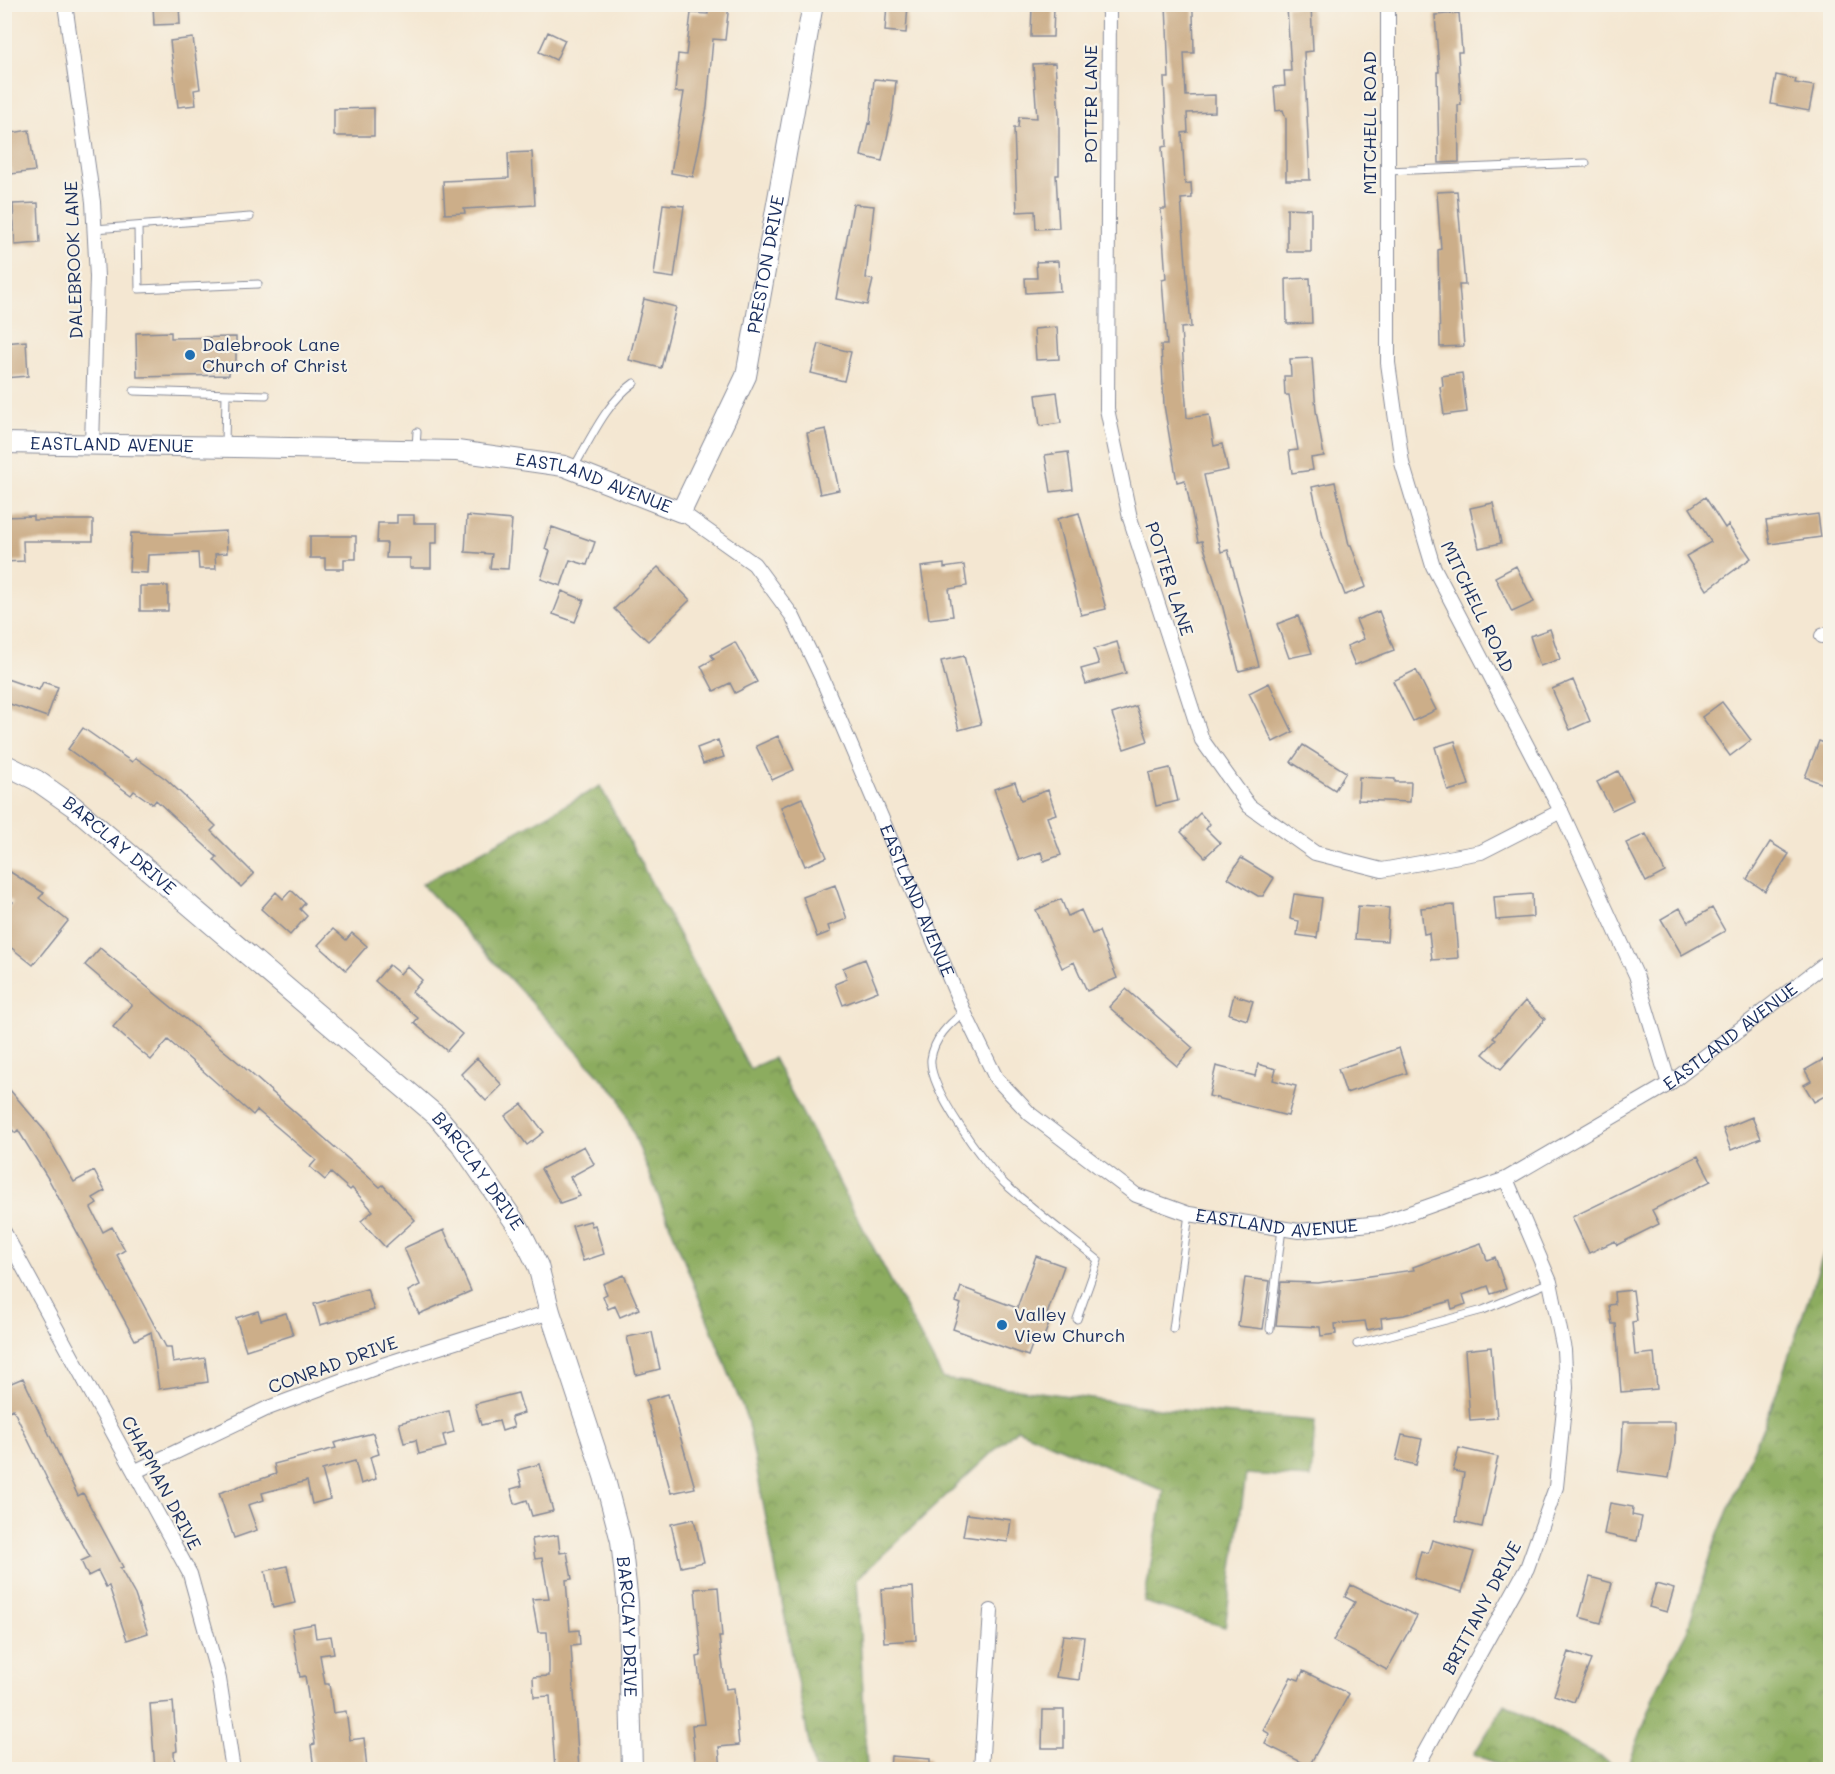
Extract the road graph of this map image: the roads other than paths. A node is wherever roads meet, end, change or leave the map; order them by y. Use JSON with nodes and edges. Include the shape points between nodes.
{"nodes":[{"id":1,"x":66,"y":4,"type":"edge"},
{"id":2,"x":813,"y":4,"type":"edge"},
{"id":3,"x":1109,"y":4,"type":"edge"},
{"id":4,"x":1388,"y":4,"type":"edge"},
{"id":5,"x":1587,"y":163,"type":"dead end"},
{"id":6,"x":1387,"y":171,"type":"junction"},
{"id":7,"x":249,"y":217,"type":"dead end"},
{"id":8,"x":138,"y":226,"type":"junction"},
{"id":9,"x":95,"y":230,"type":"junction"},
{"id":10,"x":258,"y":284,"type":"dead end"},
{"id":11,"x":634,"y":383,"type":"dead end"},
{"id":12,"x":134,"y":391,"type":"dead end"},
{"id":13,"x":226,"y":394,"type":"junction"},
{"id":14,"x":266,"y":395,"type":"dead end"},
{"id":15,"x":4,"y":443,"type":"edge"},
{"id":16,"x":92,"y":444,"type":"junction"},
{"id":17,"x":225,"y":447,"type":"junction"},
{"id":18,"x":573,"y":469,"type":"junction"},
{"id":19,"x":681,"y":512,"type":"junction"},
{"id":20,"x":4,"y":764,"type":"edge"},
{"id":21,"x":1561,"y":811,"type":"junction"},
{"id":22,"x":1830,"y":960,"type":"edge"},
{"id":23,"x":964,"y":1012,"type":"junction"},
{"id":24,"x":1669,"y":1084,"type":"junction"},
{"id":25,"x":1506,"y":1179,"type":"junction"},
{"id":26,"x":1188,"y":1214,"type":"junction"},
{"id":27,"x":1282,"y":1228,"type":"junction"},
{"id":28,"x":4,"y":1232,"type":"edge"},
{"id":29,"x":1550,"y":1282,"type":"junction"},
{"id":30,"x":550,"y":1312,"type":"junction"},
{"id":31,"x":1077,"y":1319,"type":"dead end"},
{"id":32,"x":1173,"y":1329,"type":"dead end"},
{"id":33,"x":1270,"y":1329,"type":"dead end"},
{"id":34,"x":1357,"y":1344,"type":"dead end"},
{"id":35,"x":136,"y":1471,"type":"junction"},
{"id":36,"x":991,"y":1611,"type":"dead end"},
{"id":37,"x":233,"y":1770,"type":"edge"},
{"id":38,"x":632,"y":1770,"type":"edge"},
{"id":39,"x":981,"y":1770,"type":"edge"},
{"id":40,"x":1415,"y":1770,"type":"edge"}],
"edges":[{"from":1,"to":9,"type":"street","name":"DALEBROOK LANE"},
{"from":2,"to":19,"type":"street","name":"PRESTON DRIVE","via":[[746,376]]},
{"from":3,"to":21,"type":"street","name":"POTTER LANE","via":[[1107,409],[1130,518],[1202,740],[1249,806],[1316,853],[1382,870],[1480,852]]},
{"from":4,"to":6,"type":"street","name":"MITCHELL ROAD"},
{"from":5,"to":6,"type":"lane"},
{"from":6,"to":21,"type":"street","name":"MITCHELL ROAD","via":[[1388,363],[1402,464],[1433,566]]},
{"from":7,"to":8,"type":"lane"},
{"from":8,"to":9,"type":"lane"},
{"from":8,"to":10,"type":"lane","via":[[139,289]]},
{"from":9,"to":16,"type":"street","name":"DALEBROOK LANE"},
{"from":11,"to":18,"type":"lane","via":[[599,423]]},
{"from":12,"to":13,"type":"lane"},
{"from":13,"to":14,"type":"lane"},
{"from":13,"to":17,"type":"lane"},
{"from":15,"to":16,"type":"street","name":"EASTLAND AVENUE"},
{"from":16,"to":17,"type":"street","name":"EASTLAND AVENUE"},
{"from":17,"to":18,"type":"street","name":"EASTLAND AVENUE","via":[[417,441]]},
{"from":18,"to":19,"type":"street","name":"EASTLAND AVENUE"},
{"from":19,"to":23,"type":"street","name":"EASTLAND AVENUE","via":[[754,564],[793,617]]},
{"from":20,"to":30,"type":"street","name":"BARCLAY DRIVE","via":[[73,806],[437,1116],[519,1228],[538,1266]]},
{"from":21,"to":24,"type":"street","name":"MITCHELL ROAD","via":[[1636,975]]},
{"from":22,"to":24,"type":"street","name":"EASTLAND AVENUE"},
{"from":23,"to":26,"type":"street","name":"EASTLAND AVENUE","via":[[996,1078],[1030,1114],[1136,1196]]},
{"from":23,"to":31,"type":"lane","via":[[944,1028],[931,1060],[940,1092],[958,1124],[1003,1182],[1098,1260]]},
{"from":24,"to":25,"type":"street","name":"EASTLAND AVENUE"},
{"from":25,"to":27,"type":"street","name":"EASTLAND AVENUE","via":[[1381,1224],[1299,1231]]},
{"from":25,"to":29,"type":"street","name":"BRITTANY DRIVE"},
{"from":26,"to":27,"type":"street","name":"EASTLAND AVENUE"},
{"from":26,"to":32,"type":"lane"},
{"from":27,"to":33,"type":"lane"},
{"from":28,"to":35,"type":"street","name":"CHAPMAN DRIVE"},
{"from":29,"to":34,"type":"lane","via":[[1483,1310]]},
{"from":29,"to":40,"type":"street","name":"BRITTANY DRIVE","via":[[1564,1350],[1566,1388],[1556,1487],[1527,1568]]},
{"from":30,"to":35,"type":"street","name":"CONRAD DRIVE","via":[[383,1365],[268,1408]]},
{"from":30,"to":38,"type":"street","name":"BARCLAY DRIVE","via":[[604,1476],[621,1541],[628,1603]]},
{"from":35,"to":37,"type":"street","name":"CHAPMAN DRIVE","via":[[190,1574],[219,1679]]},
{"from":36,"to":39,"type":"street"}]}
